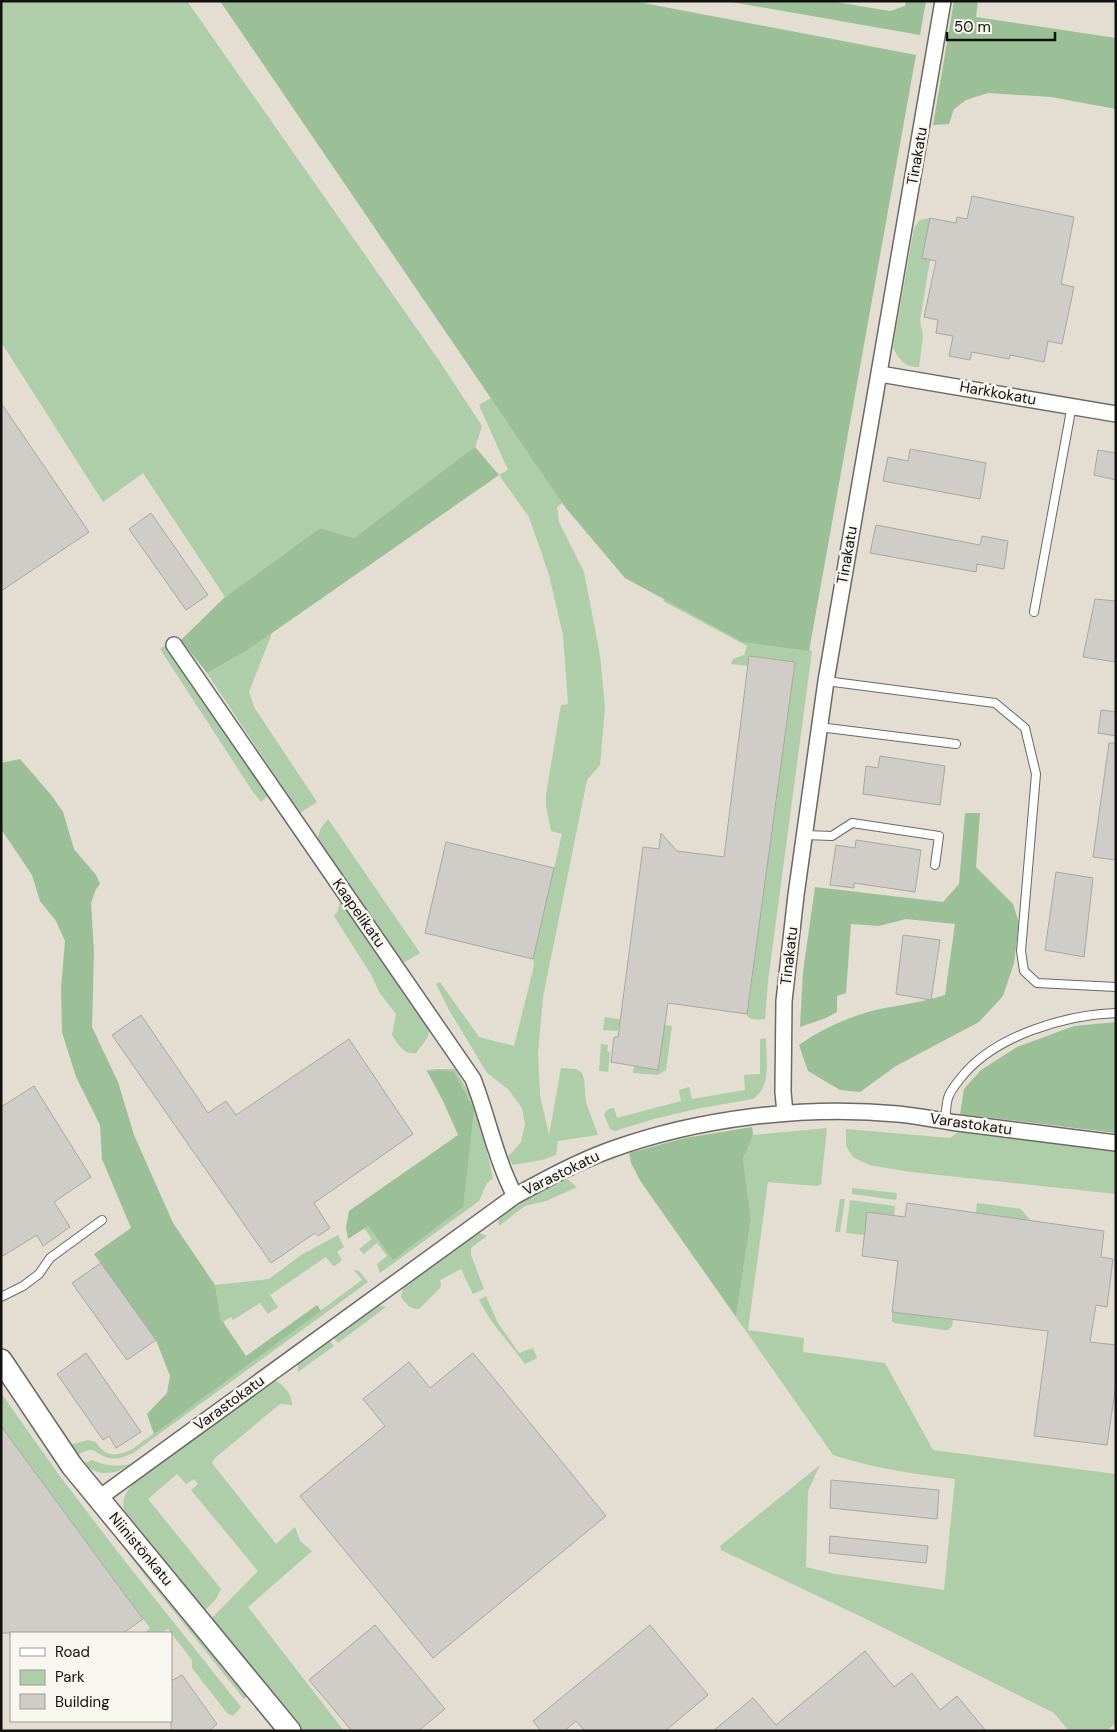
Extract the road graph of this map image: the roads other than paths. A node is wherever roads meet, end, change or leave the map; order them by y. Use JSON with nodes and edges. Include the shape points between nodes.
{"nodes":[{"id":1,"x":943,"y":1,"type":"edge"},
{"id":2,"x":880,"y":374,"type":"junction"},
{"id":3,"x":1072,"y":406,"type":"junction"},
{"id":4,"x":1116,"y":414,"type":"edge"},
{"id":5,"x":1034,"y":612,"type":"dead end"},
{"id":6,"x":174,"y":644,"type":"dead end"},
{"id":7,"x":826,"y":681,"type":"junction"},
{"id":8,"x":820,"y":727,"type":"junction"},
{"id":9,"x":956,"y":744,"type":"dead end"},
{"id":10,"x":805,"y":835,"type":"junction"},
{"id":11,"x":935,"y":865,"type":"dead end"},
{"id":12,"x":1116,"y":987,"type":"edge"},
{"id":13,"x":1116,"y":1014,"type":"edge"},
{"id":14,"x":785,"y":1113,"type":"junction"},
{"id":15,"x":945,"y":1121,"type":"junction"},
{"id":16,"x":1116,"y":1143,"type":"edge"},
{"id":17,"x":515,"y":1196,"type":"junction"},
{"id":18,"x":102,"y":1220,"type":"dead end"},
{"id":19,"x":1,"y":1297,"type":"edge"},
{"id":20,"x":1,"y":1360,"type":"edge"},
{"id":21,"x":99,"y":1498,"type":"junction"},
{"id":22,"x":290,"y":1731,"type":"edge"}],
"edges":[{"from":1,"to":2,"type":"street","name":"Tinakatu"},
{"from":2,"to":3,"type":"street","name":"Harkkokatu"},
{"from":2,"to":7,"type":"street","name":"Tinakatu"},
{"from":3,"to":4,"type":"street","name":"Harkkokatu"},
{"from":3,"to":5,"type":"lane"},
{"from":6,"to":17,"type":"street","name":"Kaapelikatu","via":[[473,1080],[504,1177]]},
{"from":7,"to":8,"type":"street","name":"Tinakatu"},
{"from":7,"to":12,"type":"lane","via":[[995,702],[1025,728],[1036,774],[1021,951],[1024,971],[1037,983]]},
{"from":8,"to":9,"type":"lane"},
{"from":8,"to":10,"type":"street","name":"Tinakatu"},
{"from":10,"to":11,"type":"lane","via":[[832,836],[852,823],[939,836]]},
{"from":10,"to":14,"type":"street","name":"Tinakatu","via":[[784,1001]]},
{"from":13,"to":15,"type":"lane","via":[[1094,1014],[1040,1028],[995,1048],[965,1072],[953,1088],[948,1098]]},
{"from":14,"to":15,"type":"street","name":"Varastokatu","via":[[897,1114]]},
{"from":14,"to":17,"type":"street","name":"Varastokatu","via":[[705,1124],[628,1144],[576,1164]]},
{"from":15,"to":16,"type":"street","name":"Varastokatu"},
{"from":17,"to":21,"type":"street","name":"Varastokatu"},
{"from":18,"to":19,"type":"lane","via":[[50,1258],[39,1274]]},
{"from":20,"to":21,"type":"street","name":"Niinistönkatu","via":[[72,1466]]},
{"from":21,"to":22,"type":"street","name":"Niinistönkatu"}]}
